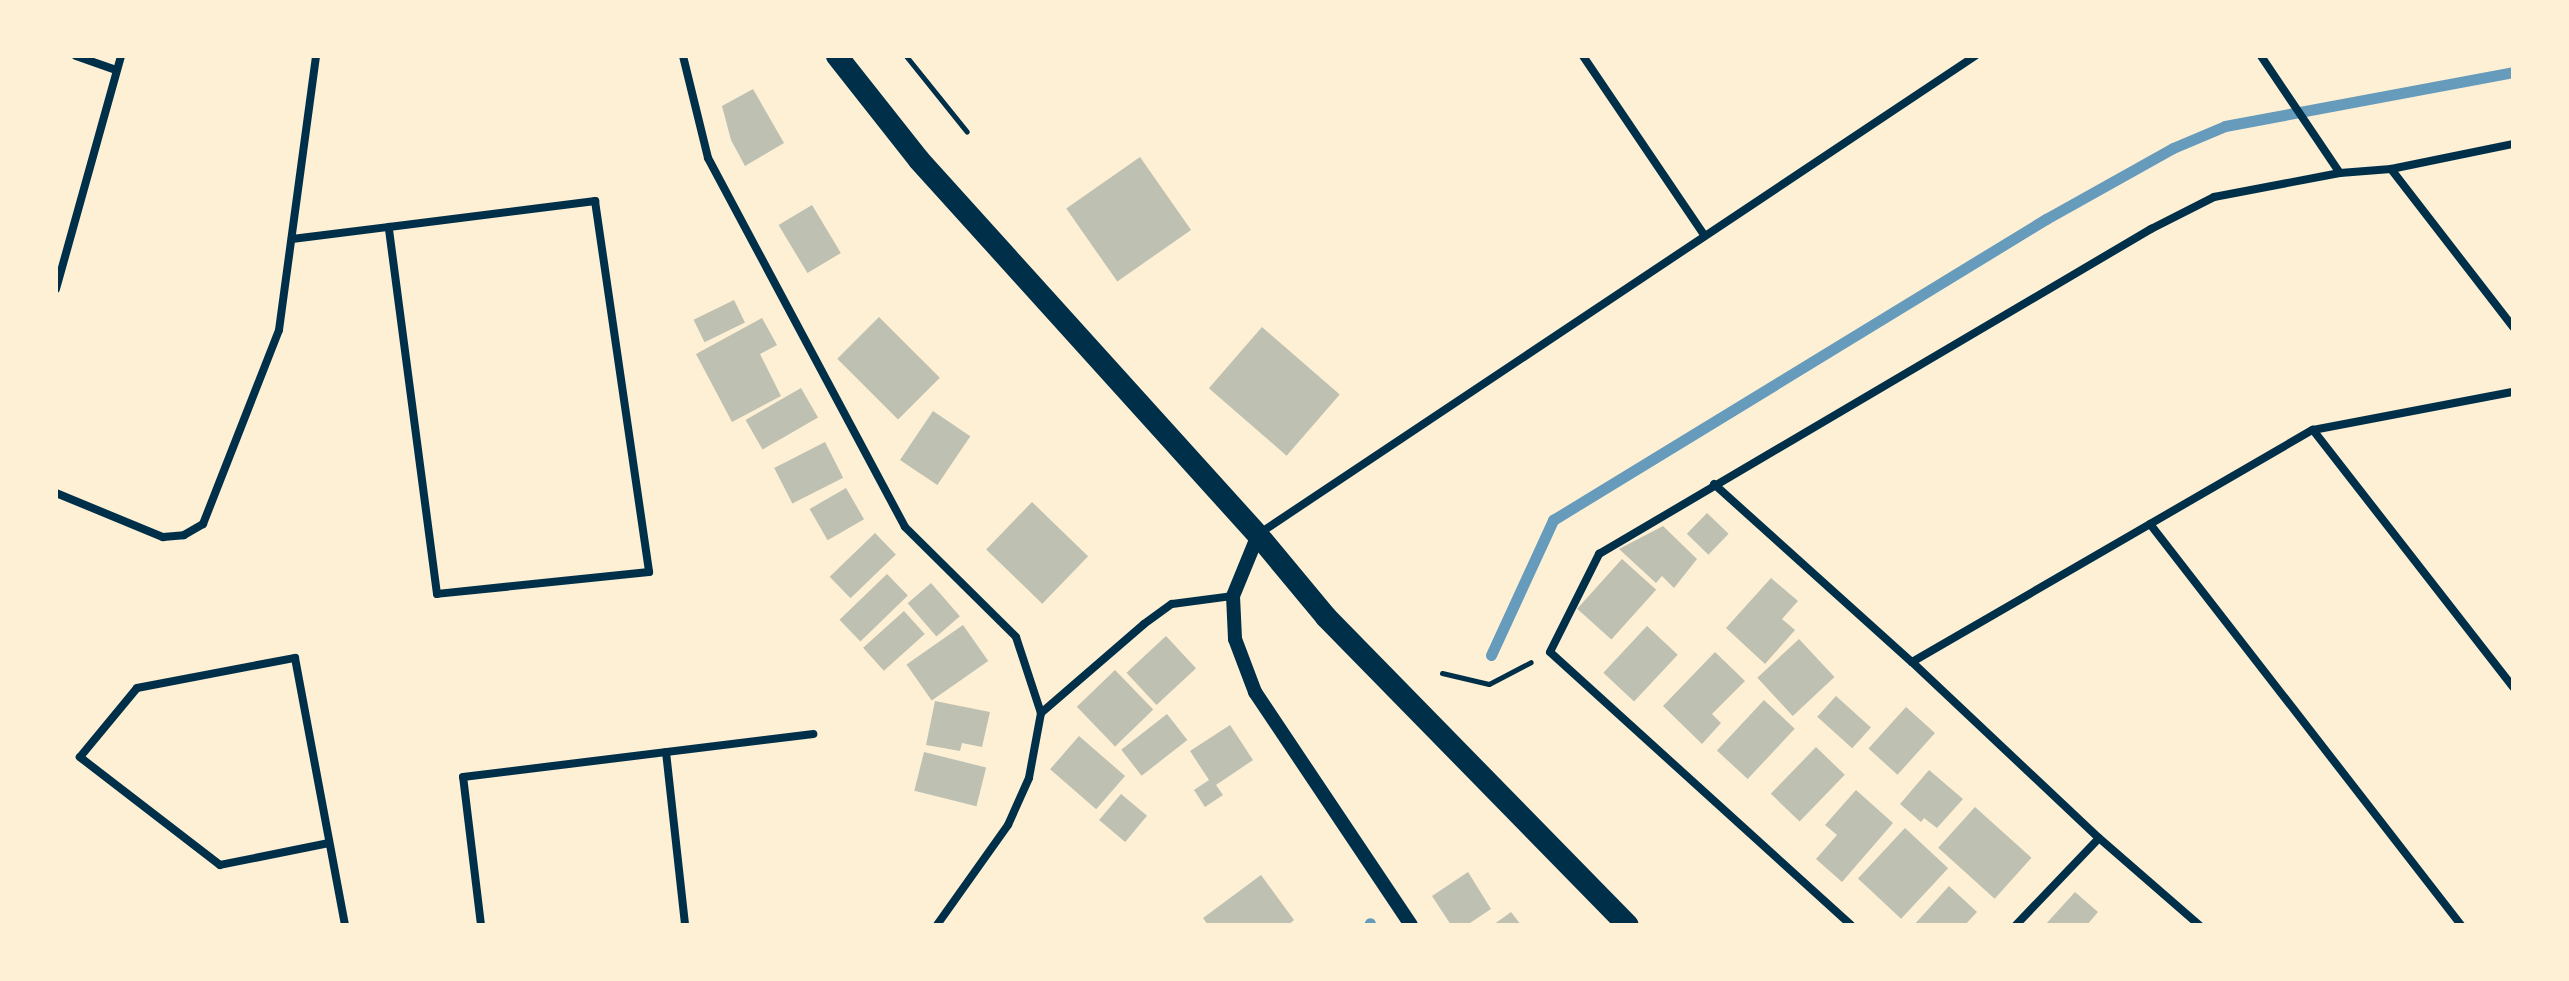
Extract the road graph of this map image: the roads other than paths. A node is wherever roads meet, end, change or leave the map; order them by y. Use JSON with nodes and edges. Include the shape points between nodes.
{"nodes":[{"id":1,"x":76,"y":56,"type":"edge"},
{"id":2,"x":121,"y":56,"type":"edge"},
{"id":3,"x":316,"y":56,"type":"edge"},
{"id":4,"x":683,"y":56,"type":"edge"},
{"id":5,"x":837,"y":56,"type":"edge"},
{"id":6,"x":1583,"y":56,"type":"edge"},
{"id":7,"x":1975,"y":56,"type":"edge"},
{"id":8,"x":2261,"y":56,"type":"edge"},
{"id":9,"x":116,"y":70,"type":"junction"},
{"id":10,"x":2513,"y":144,"type":"edge"},
{"id":11,"x":2391,"y":169,"type":"junction"},
{"id":12,"x":2340,"y":173,"type":"junction"},
{"id":13,"x":389,"y":227,"type":"junction"},
{"id":14,"x":1705,"y":236,"type":"junction"},
{"id":15,"x":292,"y":239,"type":"junction"},
{"id":16,"x":56,"y":289,"type":"edge"},
{"id":17,"x":2513,"y":327,"type":"edge"},
{"id":18,"x":2513,"y":392,"type":"edge"},
{"id":19,"x":2313,"y":430,"type":"junction"},
{"id":20,"x":1714,"y":484,"type":"junction"},
{"id":21,"x":56,"y":493,"type":"edge"},
{"id":22,"x":2150,"y":524,"type":"junction"},
{"id":23,"x":1258,"y":535,"type":"junction"},
{"id":24,"x":1233,"y":596,"type":"junction"},
{"id":25,"x":1912,"y":662,"type":"junction"},
{"id":26,"x":2513,"y":687,"type":"edge"},
{"id":27,"x":1041,"y":713,"type":"junction"},
{"id":28,"x":813,"y":734,"type":"dead end"},
{"id":29,"x":666,"y":752,"type":"junction"},
{"id":30,"x":2099,"y":838,"type":"junction"},
{"id":31,"x":329,"y":843,"type":"junction"},
{"id":32,"x":345,"y":925,"type":"edge"},
{"id":33,"x":481,"y":925,"type":"edge"},
{"id":34,"x":685,"y":925,"type":"edge"},
{"id":35,"x":937,"y":925,"type":"edge"},
{"id":36,"x":1411,"y":925,"type":"edge"},
{"id":37,"x":1628,"y":925,"type":"edge"},
{"id":38,"x":1851,"y":925,"type":"edge"},
{"id":39,"x":2016,"y":925,"type":"edge"},
{"id":40,"x":2199,"y":925,"type":"edge"},
{"id":41,"x":2461,"y":925,"type":"edge"}],
"edges":[{"from":1,"to":9,"type":"street"},
{"from":2,"to":9,"type":"street"},
{"from":3,"to":15,"type":"street"},
{"from":4,"to":27,"type":"street","via":[[708,158],[905,527],[1016,637]]},
{"from":5,"to":23,"type":"highway","via":[[919,160]]},
{"from":6,"to":14,"type":"street"},
{"from":7,"to":14,"type":"street"},
{"from":8,"to":12,"type":"street"},
{"from":9,"to":16,"type":"street"},
{"from":10,"to":11,"type":"street"},
{"from":11,"to":12,"type":"street"},
{"from":11,"to":17,"type":"street"},
{"from":12,"to":20,"type":"street","via":[[2214,197]]},
{"from":13,"to":13,"type":"street","via":[[595,201],[649,572],[437,594]]},
{"from":13,"to":15,"type":"street"},
{"from":14,"to":23,"type":"street"},
{"from":15,"to":21,"type":"street","via":[[279,330],[203,524],[184,535],[163,537]]},
{"from":18,"to":19,"type":"street"},
{"from":19,"to":22,"type":"street"},
{"from":19,"to":26,"type":"street"},
{"from":20,"to":25,"type":"street"},
{"from":20,"to":38,"type":"street","via":[[1599,554],[1550,652]]},
{"from":22,"to":25,"type":"street"},
{"from":22,"to":41,"type":"street"},
{"from":23,"to":24,"type":"street"},
{"from":23,"to":37,"type":"highway","via":[[1326,617]]},
{"from":24,"to":27,"type":"street","via":[[1172,604]]},
{"from":24,"to":36,"type":"street","via":[[1235,639],[1255,692]]},
{"from":25,"to":30,"type":"street"},
{"from":27,"to":35,"type":"street","via":[[1029,778],[1008,825]]},
{"from":28,"to":29,"type":"street"},
{"from":29,"to":33,"type":"street","via":[[463,777]]},
{"from":29,"to":34,"type":"street"},
{"from":30,"to":39,"type":"street"},
{"from":30,"to":40,"type":"street"},
{"from":31,"to":31,"type":"street","via":[[295,658],[137,688],[80,757],[220,865]]},
{"from":31,"to":32,"type":"street"}]}
